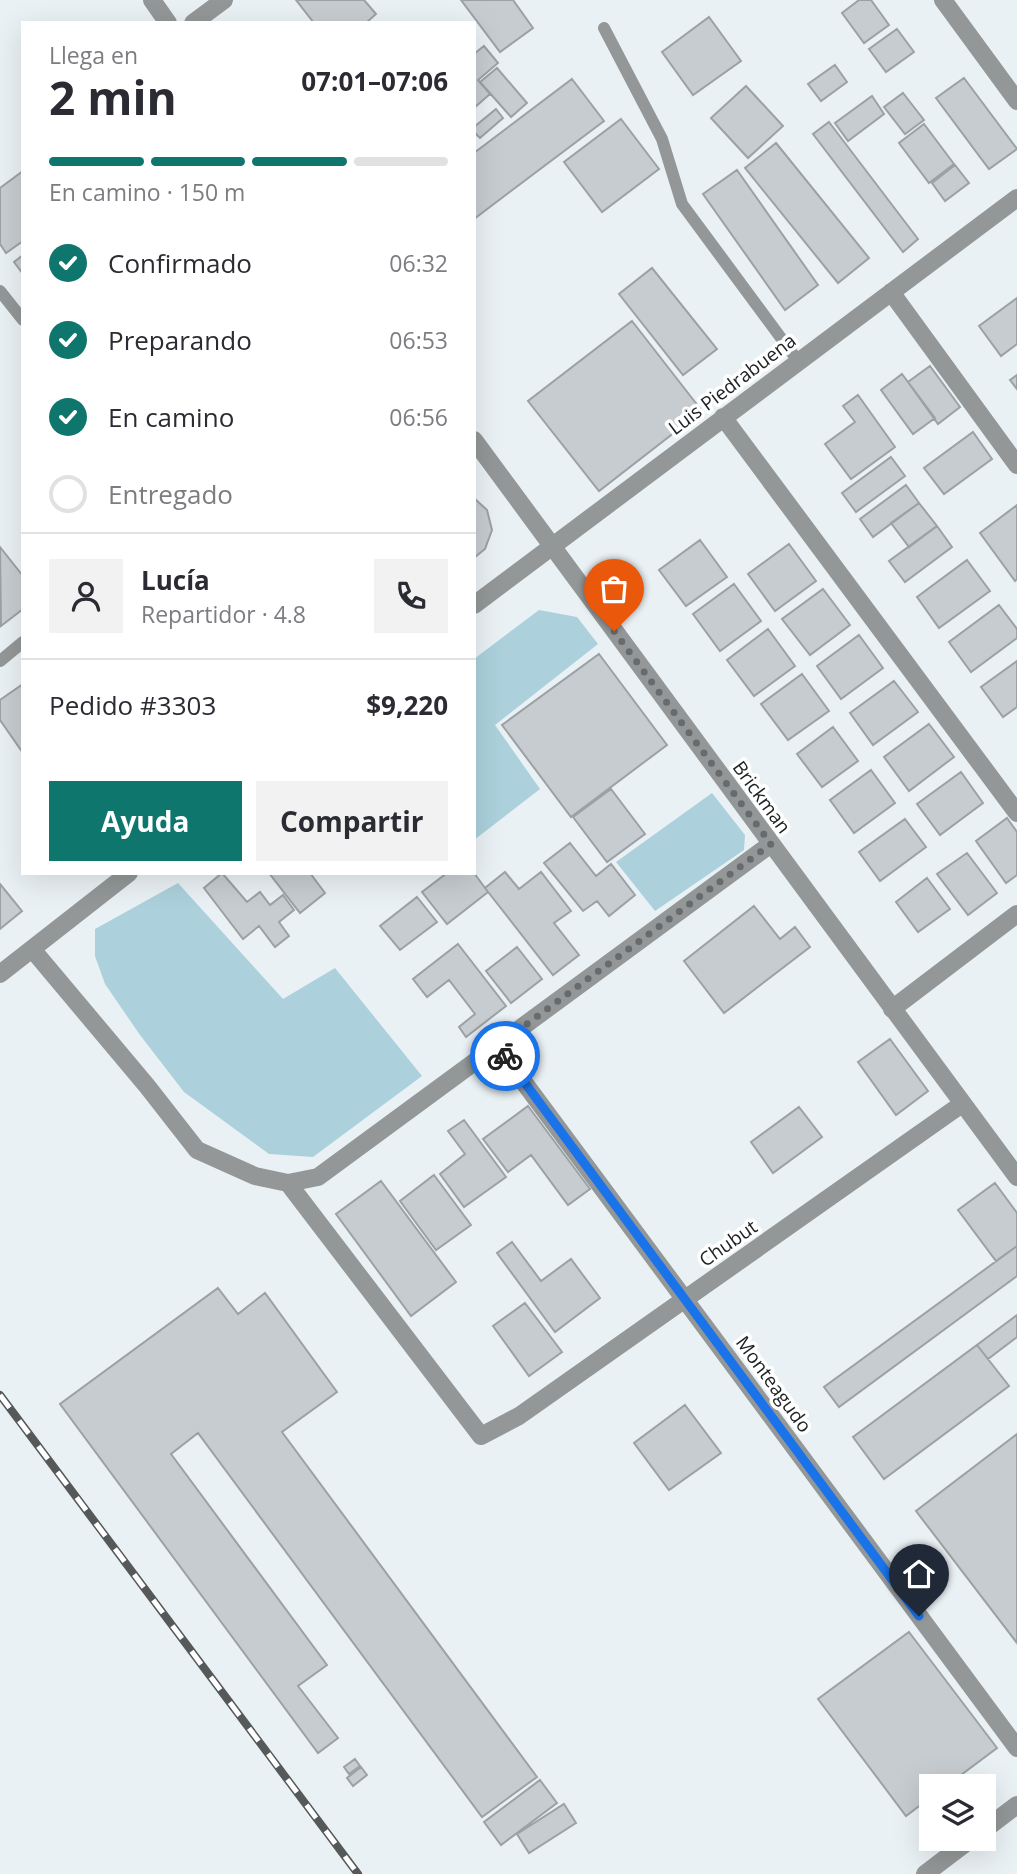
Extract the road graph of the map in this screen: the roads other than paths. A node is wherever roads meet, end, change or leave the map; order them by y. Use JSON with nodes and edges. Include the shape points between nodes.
{"nodes":[{"id":1,"x":152,"y":0,"type":"edge"},
{"id":2,"x":224,"y":0,"type":"edge"},
{"id":3,"x":943,"y":0,"type":"edge"},
{"id":4,"x":168,"y":21,"type":"edge"},
{"id":5,"x":196,"y":21,"type":"edge"},
{"id":6,"x":604,"y":28,"type":"dead end"},
{"id":7,"x":1017,"y":101,"type":"edge"},
{"id":8,"x":1017,"y":198,"type":"edge"},
{"id":9,"x":0,"y":291,"type":"edge"},
{"id":10,"x":891,"y":292,"type":"junction"},
{"id":11,"x":21,"y":317,"type":"edge"},
{"id":12,"x":798,"y":361,"type":"junction"},
{"id":13,"x":723,"y":417,"type":"junction"},
{"id":14,"x":476,"y":443,"type":"edge"},
{"id":15,"x":1017,"y":465,"type":"edge"},
{"id":16,"x":551,"y":546,"type":"junction"},
{"id":17,"x":476,"y":604,"type":"edge"},
{"id":18,"x":21,"y":644,"type":"edge"},
{"id":19,"x":0,"y":661,"type":"edge"},
{"id":20,"x":1017,"y":813,"type":"edge"},
{"id":21,"x":771,"y":844,"type":"junction"},
{"id":22,"x":127,"y":875,"type":"edge"},
{"id":23,"x":1017,"y":914,"type":"edge"},
{"id":24,"x":32,"y":949,"type":"junction"},
{"id":25,"x":0,"y":974,"type":"edge"},
{"id":26,"x":892,"y":1009,"type":"junction"},
{"id":27,"x":497,"y":1046,"type":"junction"},
{"id":28,"x":962,"y":1104,"type":"junction"},
{"id":29,"x":1017,"y":1178,"type":"edge"},
{"id":30,"x":288,"y":1183,"type":"junction"},
{"id":31,"x":685,"y":1299,"type":"junction"},
{"id":32,"x":1017,"y":1748,"type":"edge"},
{"id":33,"x":1017,"y":1805,"type":"edge"},
{"id":34,"x":996,"y":1821,"type":"edge"},
{"id":35,"x":955,"y":1851,"type":"edge"},
{"id":36,"x":925,"y":1874,"type":"edge"}],
"edges":[{"from":1,"to":4,"type":"street"},
{"from":2,"to":5,"type":"street"},
{"from":3,"to":7,"type":"street"},
{"from":6,"to":12,"type":"lane","via":[[662,139],[682,204]]},
{"from":8,"to":10,"type":"street","name":"Luis Piedrabuena"},
{"from":9,"to":11,"type":"lane"},
{"from":10,"to":12,"type":"street","name":"Luis Piedrabuena"},
{"from":10,"to":15,"type":"street"},
{"from":12,"to":13,"type":"street","name":"Luis Piedrabuena"},
{"from":13,"to":16,"type":"street","name":"Luis Piedrabuena"},
{"from":13,"to":20,"type":"street"},
{"from":14,"to":16,"type":"street","name":"Brickman"},
{"from":16,"to":17,"type":"street","name":"Luis Piedrabuena"},
{"from":16,"to":21,"type":"street","name":"Brickman"},
{"from":18,"to":19,"type":"lane"},
{"from":21,"to":26,"type":"street","name":"Brickman"},
{"from":21,"to":27,"type":"street"},
{"from":22,"to":24,"type":"street"},
{"from":23,"to":26,"type":"street"},
{"from":24,"to":25,"type":"street"},
{"from":24,"to":30,"type":"street","via":[[197,1150],[255,1176]]},
{"from":26,"to":28,"type":"street","name":"Brickman"},
{"from":27,"to":30,"type":"street","via":[[318,1177]]},
{"from":27,"to":31,"type":"street","name":"Monteagudo"},
{"from":28,"to":29,"type":"street","name":"Brickman"},
{"from":28,"to":31,"type":"street","name":"Chubut"},
{"from":30,"to":31,"type":"street","name":"Chubut","via":[[481,1436],[519,1416]]},
{"from":31,"to":32,"type":"street","name":"Monteagudo"},
{"from":33,"to":34,"type":"street"},
{"from":35,"to":36,"type":"street"}]}
